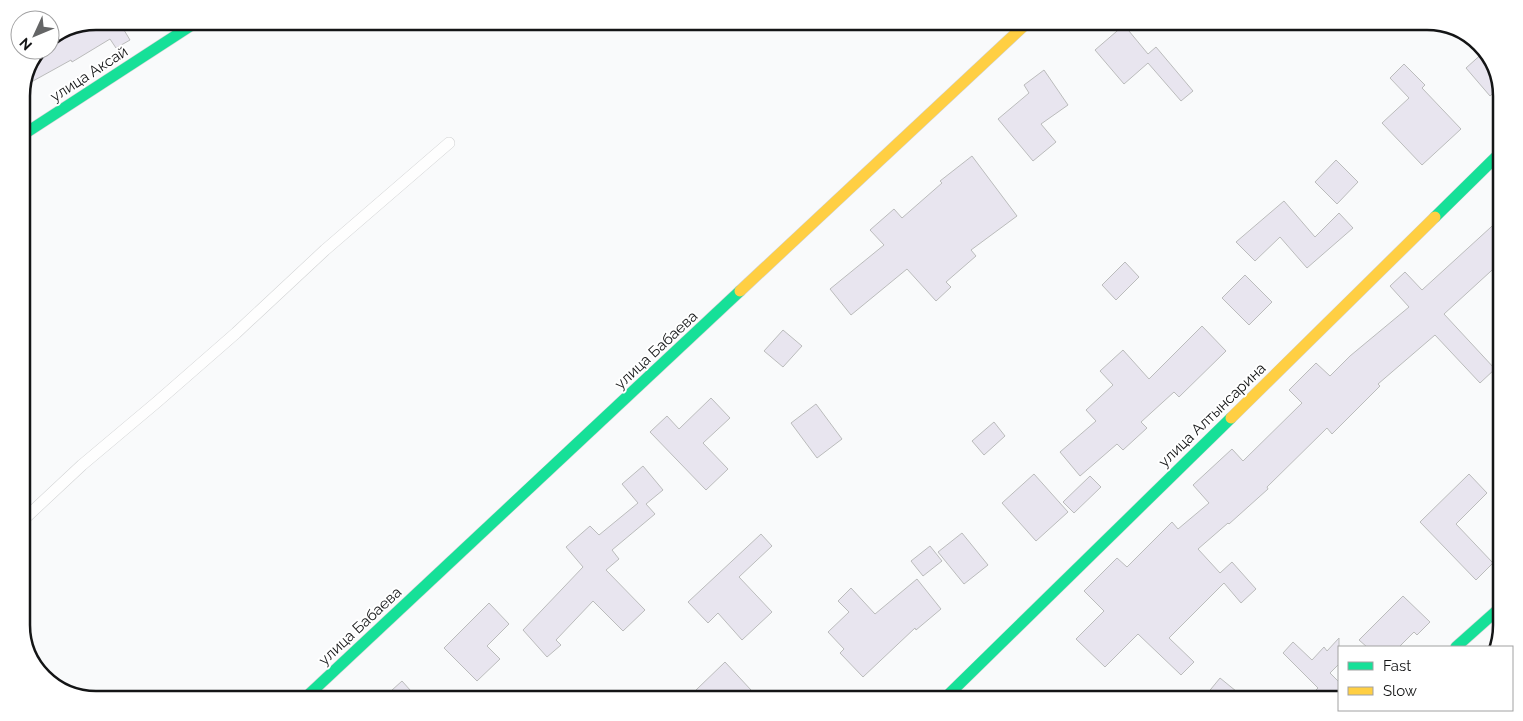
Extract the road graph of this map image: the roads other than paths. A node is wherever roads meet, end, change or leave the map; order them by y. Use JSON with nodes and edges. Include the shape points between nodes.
{"nodes":[{"id":1,"x":184,"y":30,"type":"edge"},
{"id":2,"x":1020,"y":30,"type":"edge"},
{"id":3,"x":30,"y":130,"type":"edge"},
{"id":4,"x":449,"y":144,"type":"dead end"},
{"id":5,"x":1493,"y":160,"type":"edge"},
{"id":6,"x":30,"y":514,"type":"edge"},
{"id":7,"x":1493,"y":614,"type":"edge"},
{"id":8,"x":1457,"y":646,"type":"edge"},
{"id":9,"x":313,"y":691,"type":"edge"},
{"id":10,"x":952,"y":691,"type":"edge"}],
"edges":[{"from":1,"to":3,"type":"street","name":"улица Аксай"},
{"from":2,"to":9,"type":"street","name":"улица Бабаева"},
{"from":4,"to":6,"type":"lane","via":[[325,250]]},
{"from":5,"to":10,"type":"street","name":"улица Алтынсарина"},
{"from":7,"to":8,"type":"street"}]}
